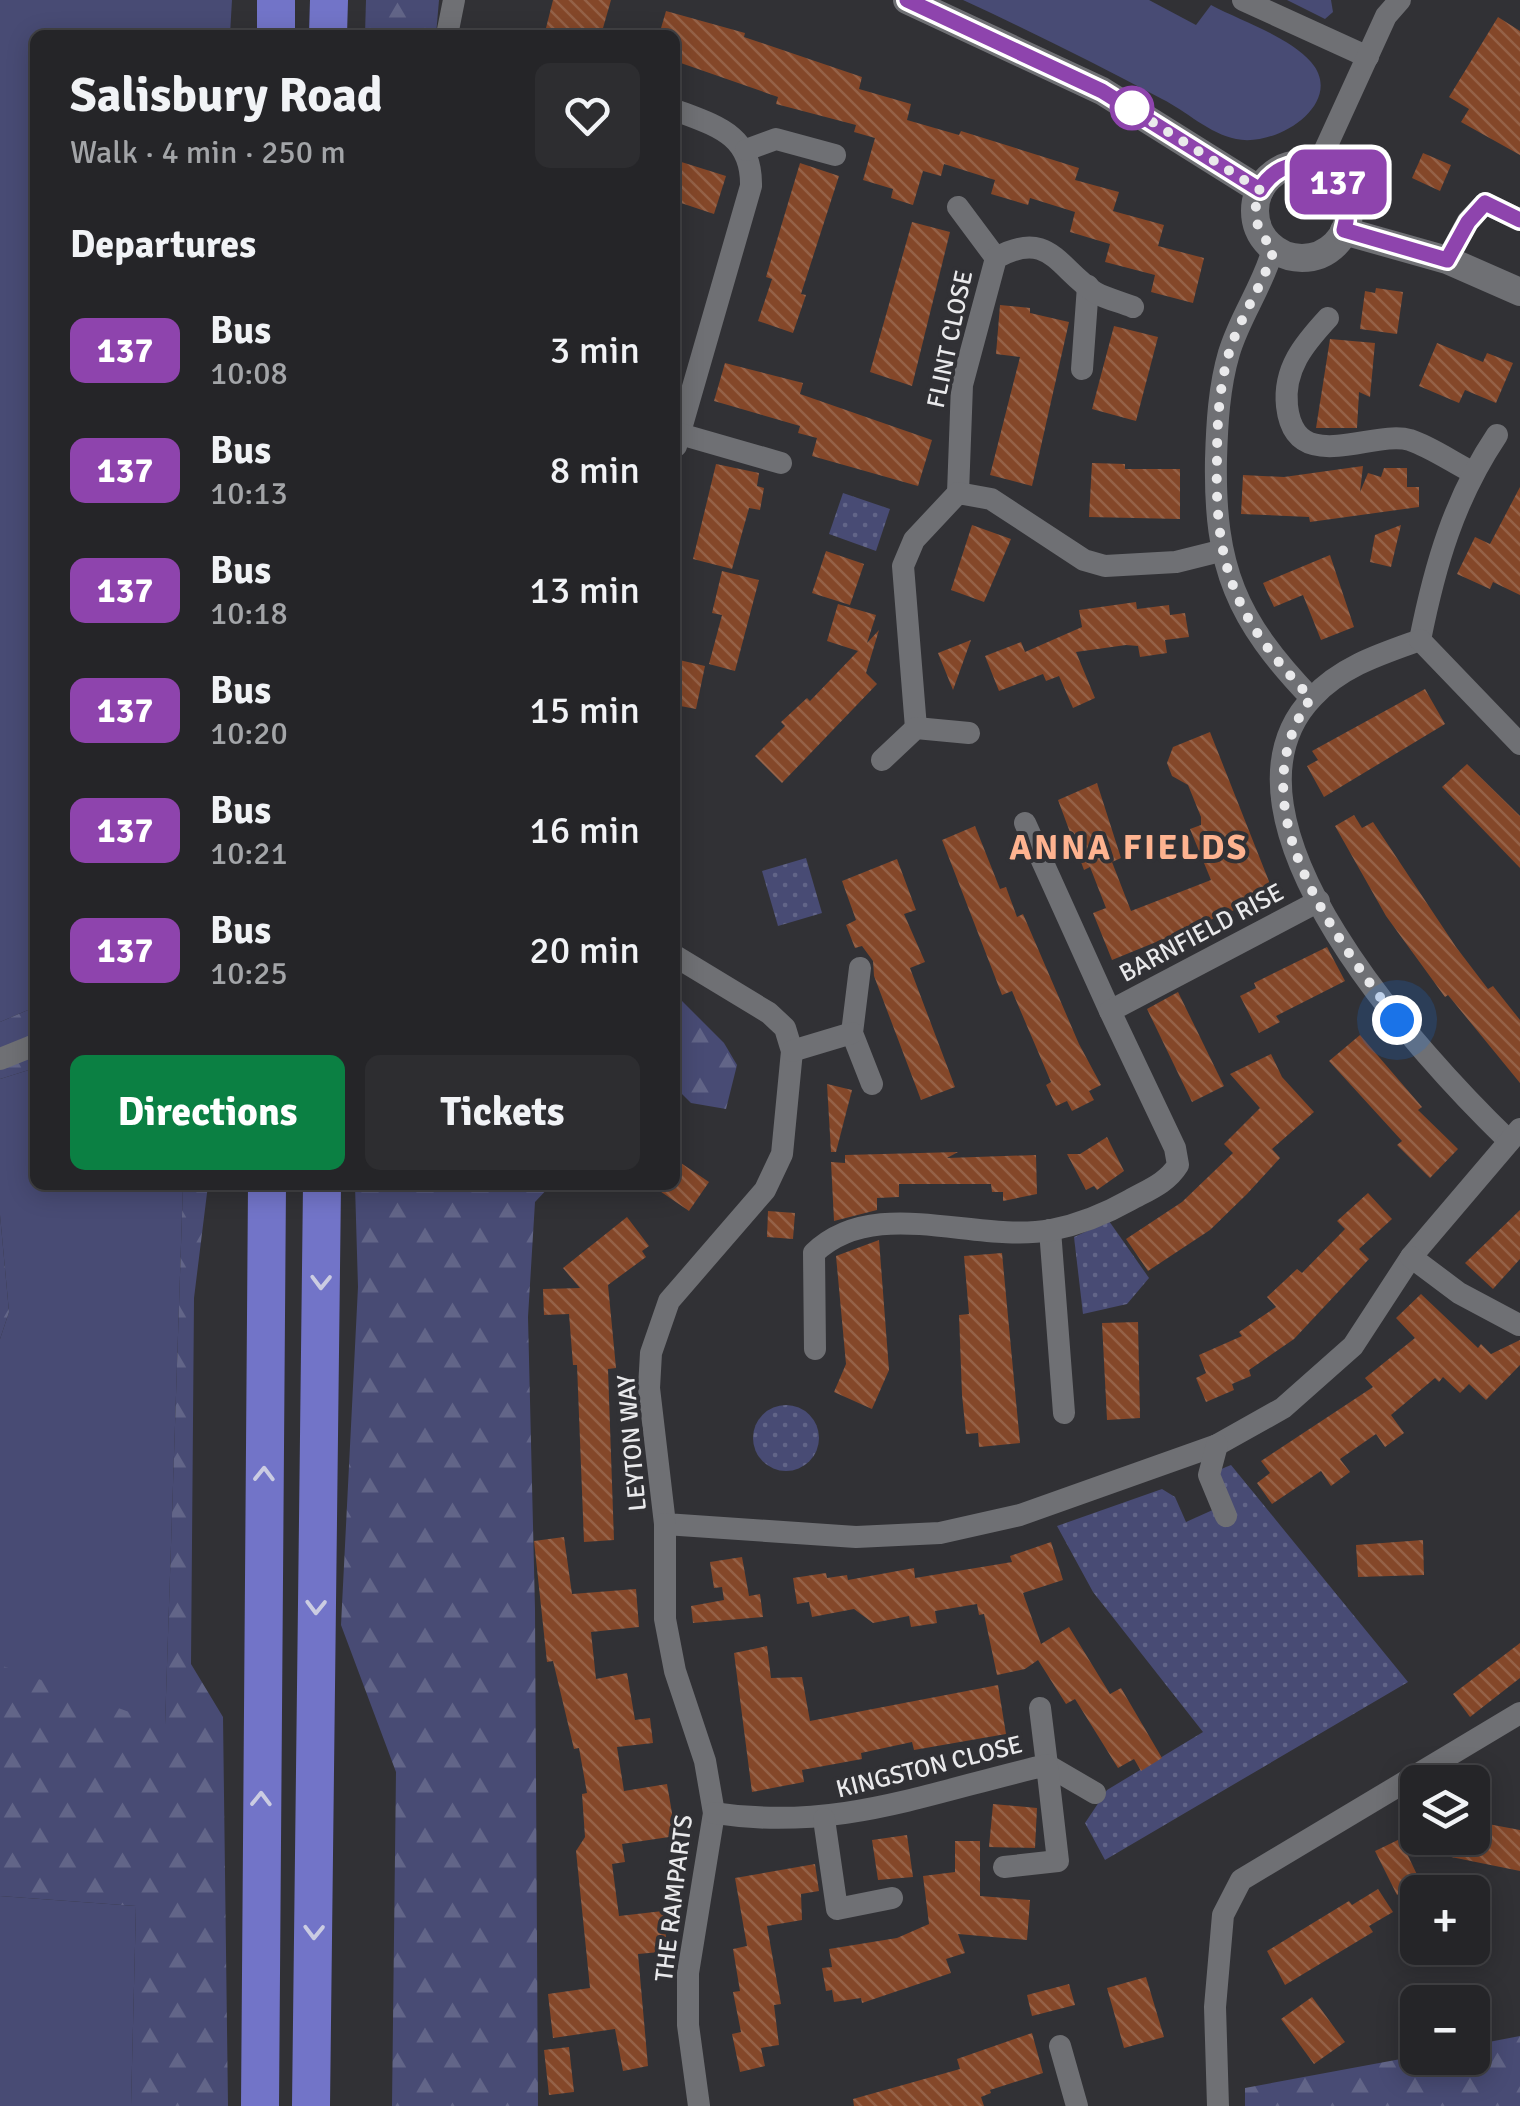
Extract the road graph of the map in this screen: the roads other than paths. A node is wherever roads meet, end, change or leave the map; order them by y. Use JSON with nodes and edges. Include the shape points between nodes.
{"nodes":[{"id":1,"x":276,"y":0,"type":"edge"},
{"id":2,"x":329,"y":0,"type":"edge"},
{"id":3,"x":454,"y":0,"type":"edge"},
{"id":4,"x":907,"y":0,"type":"edge"},
{"id":5,"x":1242,"y":0,"type":"edge"},
{"id":6,"x":1400,"y":0,"type":"edge"},
{"id":7,"x":276,"y":30,"type":"edge"},
{"id":8,"x":328,"y":30,"type":"edge"},
{"id":9,"x":448,"y":30,"type":"edge"},
{"id":10,"x":1368,"y":57,"type":"junction"},
{"id":11,"x":680,"y":112,"type":"edge"},
{"id":12,"x":746,"y":150,"type":"junction"},
{"id":13,"x":835,"y":155,"type":"dead end"},
{"id":14,"x":1317,"y":167,"type":"junction"},
{"id":15,"x":1260,"y":190,"type":"junction"},
{"id":16,"x":958,"y":207,"type":"dead end"},
{"id":17,"x":1520,"y":220,"type":"edge"},
{"id":18,"x":1344,"y":230,"type":"junction"},
{"id":19,"x":1274,"y":249,"type":"junction"},
{"id":20,"x":996,"y":258,"type":"junction"},
{"id":21,"x":1447,"y":260,"type":"junction"},
{"id":22,"x":1088,"y":286,"type":"junction"},
{"id":23,"x":1520,"y":292,"type":"edge"},
{"id":24,"x":1133,"y":307,"type":"dead end"},
{"id":25,"x":1328,"y":318,"type":"dead end"},
{"id":26,"x":1082,"y":369,"type":"dead end"},
{"id":27,"x":680,"y":430,"type":"edge"},
{"id":28,"x":1497,"y":435,"type":"dead end"},
{"id":29,"x":680,"y":445,"type":"edge"},
{"id":30,"x":781,"y":462,"type":"dead end"},
{"id":31,"x":1472,"y":472,"type":"junction"},
{"id":32,"x":958,"y":493,"type":"junction"},
{"id":33,"x":1220,"y":550,"type":"junction"},
{"id":34,"x":1420,"y":640,"type":"junction"},
{"id":35,"x":1311,"y":698,"type":"junction"},
{"id":36,"x":916,"y":728,"type":"junction"},
{"id":37,"x":969,"y":733,"type":"dead end"},
{"id":38,"x":1520,"y":744,"type":"edge"},
{"id":39,"x":882,"y":760,"type":"dead end"},
{"id":40,"x":1025,"y":823,"type":"dead end"},
{"id":41,"x":1319,"y":901,"type":"junction"},
{"id":42,"x":680,"y":959,"type":"edge"},
{"id":43,"x":860,"y":968,"type":"dead end"},
{"id":44,"x":1110,"y":1011,"type":"junction"},
{"id":45,"x":852,"y":1033,"type":"junction"},
{"id":46,"x":30,"y":1047,"type":"edge"},
{"id":47,"x":792,"y":1051,"type":"junction"},
{"id":48,"x":0,"y":1059,"type":"edge"},
{"id":49,"x":872,"y":1084,"type":"dead end"},
{"id":50,"x":1514,"y":1135,"type":"edge"},
{"id":51,"x":267,"y":1190,"type":"edge"},
{"id":52,"x":322,"y":1190,"type":"edge"},
{"id":53,"x":1050,"y":1230,"type":"junction"},
{"id":54,"x":1412,"y":1256,"type":"junction"},
{"id":55,"x":1519,"y":1325,"type":"edge"},
{"id":56,"x":815,"y":1349,"type":"dead end"},
{"id":57,"x":1064,"y":1413,"type":"dead end"},
{"id":58,"x":1217,"y":1445,"type":"junction"},
{"id":59,"x":1226,"y":1516,"type":"dead end"},
{"id":60,"x":666,"y":1524,"type":"junction"},
{"id":61,"x":1040,"y":1708,"type":"dead end"},
{"id":62,"x":1520,"y":1713,"type":"edge"},
{"id":63,"x":1047,"y":1766,"type":"junction"},
{"id":64,"x":1095,"y":1793,"type":"dead end"},
{"id":65,"x":714,"y":1813,"type":"junction"},
{"id":66,"x":824,"y":1819,"type":"junction"},
{"id":67,"x":1004,"y":1867,"type":"dead end"},
{"id":68,"x":892,"y":1898,"type":"dead end"},
{"id":69,"x":1060,"y":2046,"type":"dead end"},
{"id":70,"x":260,"y":2106,"type":"edge"},
{"id":71,"x":311,"y":2106,"type":"edge"},
{"id":72,"x":699,"y":2106,"type":"edge"},
{"id":73,"x":1077,"y":2106,"type":"edge"},
{"id":74,"x":1218,"y":2106,"type":"edge"}],
"edges":[{"from":1,"to":7,"type":"highway"},
{"from":2,"to":8,"type":"highway"},
{"from":3,"to":9,"type":"street"},
{"from":4,"to":15,"type":"street","via":[[1102,91]]},
{"from":5,"to":10,"type":"street"},
{"from":6,"to":10,"type":"street"},
{"from":10,"to":14,"type":"street"},
{"from":11,"to":12,"type":"street","via":[[724,129]]},
{"from":12,"to":13,"type":"street","via":[[776,138]]},
{"from":12,"to":27,"type":"street","via":[[751,186]]},
{"from":14,"to":15,"type":"street","via":[[1284,168]]},
{"from":14,"to":18,"type":"street","via":[[1345,193]]},
{"from":15,"to":19,"type":"street","via":[[1258,229]]},
{"from":16,"to":20,"type":"street","name":"FLINT CLOSE"},
{"from":17,"to":21,"type":"street","via":[[1485,203]]},
{"from":18,"to":19,"type":"street","via":[[1314,257]]},
{"from":18,"to":21,"type":"street"},
{"from":19,"to":33,"type":"street","via":[[1228,357],[1217,423]]},
{"from":20,"to":22,"type":"street","name":"FLINT CLOSE","via":[[1017,246],[1040,249]]},
{"from":20,"to":32,"type":"street","name":"FLINT CLOSE","via":[[962,385]]},
{"from":21,"to":23,"type":"street"},
{"from":22,"to":24,"type":"street","name":"FLINT CLOSE"},
{"from":22,"to":26,"type":"street"},
{"from":25,"to":31,"type":"street","via":[[1288,374],[1289,423],[1296,434],[1324,446],[1408,440]]},
{"from":28,"to":31,"type":"street"},
{"from":29,"to":30,"type":"street"},
{"from":31,"to":34,"type":"street","via":[[1445,534]]},
{"from":32,"to":33,"type":"street","via":[[991,499],[1084,560],[1104,566],[1176,562]]},
{"from":32,"to":36,"type":"street","via":[[914,540],[903,566]]},
{"from":33,"to":35,"type":"street","via":[[1260,639]]},
{"from":34,"to":35,"type":"street","via":[[1360,663]]},
{"from":34,"to":38,"type":"street"},
{"from":35,"to":41,"type":"street","via":[[1288,740],[1281,788],[1289,835]]},
{"from":36,"to":37,"type":"street"},
{"from":36,"to":39,"type":"street"},
{"from":40,"to":44,"type":"street","name":"BARNFIELD RISE"},
{"from":41,"to":44,"type":"street","name":"BARNFIELD RISE"},
{"from":41,"to":50,"type":"street","via":[[1413,1042]]},
{"from":42,"to":47,"type":"street","via":[[770,1013],[785,1028]]},
{"from":43,"to":45,"type":"street"},
{"from":44,"to":53,"type":"street","name":"BARNFIELD RISE","via":[[1178,1165],[1170,1178],[1116,1208]]},
{"from":45,"to":47,"type":"street"},
{"from":45,"to":49,"type":"street"},
{"from":46,"to":48,"type":"street"},
{"from":47,"to":60,"type":"street","name":"LEYTON WAY","via":[[782,1154],[766,1190],[669,1301],[651,1353]]},
{"from":50,"to":54,"type":"street","name":"LEYTON WAY"},
{"from":70,"to":51,"type":"highway","one_way":true},
{"from":52,"to":71,"type":"highway","one_way":true},
{"from":53,"to":56,"type":"street","name":"BARNFIELD RISE","via":[[848,1228],[814,1253]]},
{"from":53,"to":57,"type":"street"},
{"from":54,"to":55,"type":"street","via":[[1459,1293]]},
{"from":54,"to":58,"type":"street","name":"LEYTON WAY","via":[[1370,1323],[1328,1370],[1283,1408]]},
{"from":58,"to":59,"type":"street","via":[[1209,1474]]},
{"from":58,"to":60,"type":"street","name":"LEYTON WAY","via":[[1008,1519],[940,1533],[856,1536]]},
{"from":60,"to":65,"type":"street","name":"THE RAMPARTS","via":[[665,1619]]},
{"from":61,"to":63,"type":"street","name":"KINGSTON CLOSE"},
{"from":62,"to":74,"type":"street","via":[[1240,1880],[1223,1916],[1215,2007]]},
{"from":63,"to":64,"type":"street","name":"KINGSTON CLOSE"},
{"from":63,"to":66,"type":"street","name":"KINGSTON CLOSE"},
{"from":63,"to":67,"type":"street","name":"KINGSTON CLOSE","via":[[1058,1861]]},
{"from":65,"to":66,"type":"street","name":"KINGSTON CLOSE"},
{"from":65,"to":72,"type":"street","name":"THE RAMPARTS","via":[[688,1973]]},
{"from":66,"to":68,"type":"street","name":"KINGSTON CLOSE","via":[[837,1910]]},
{"from":69,"to":73,"type":"street"}]}
